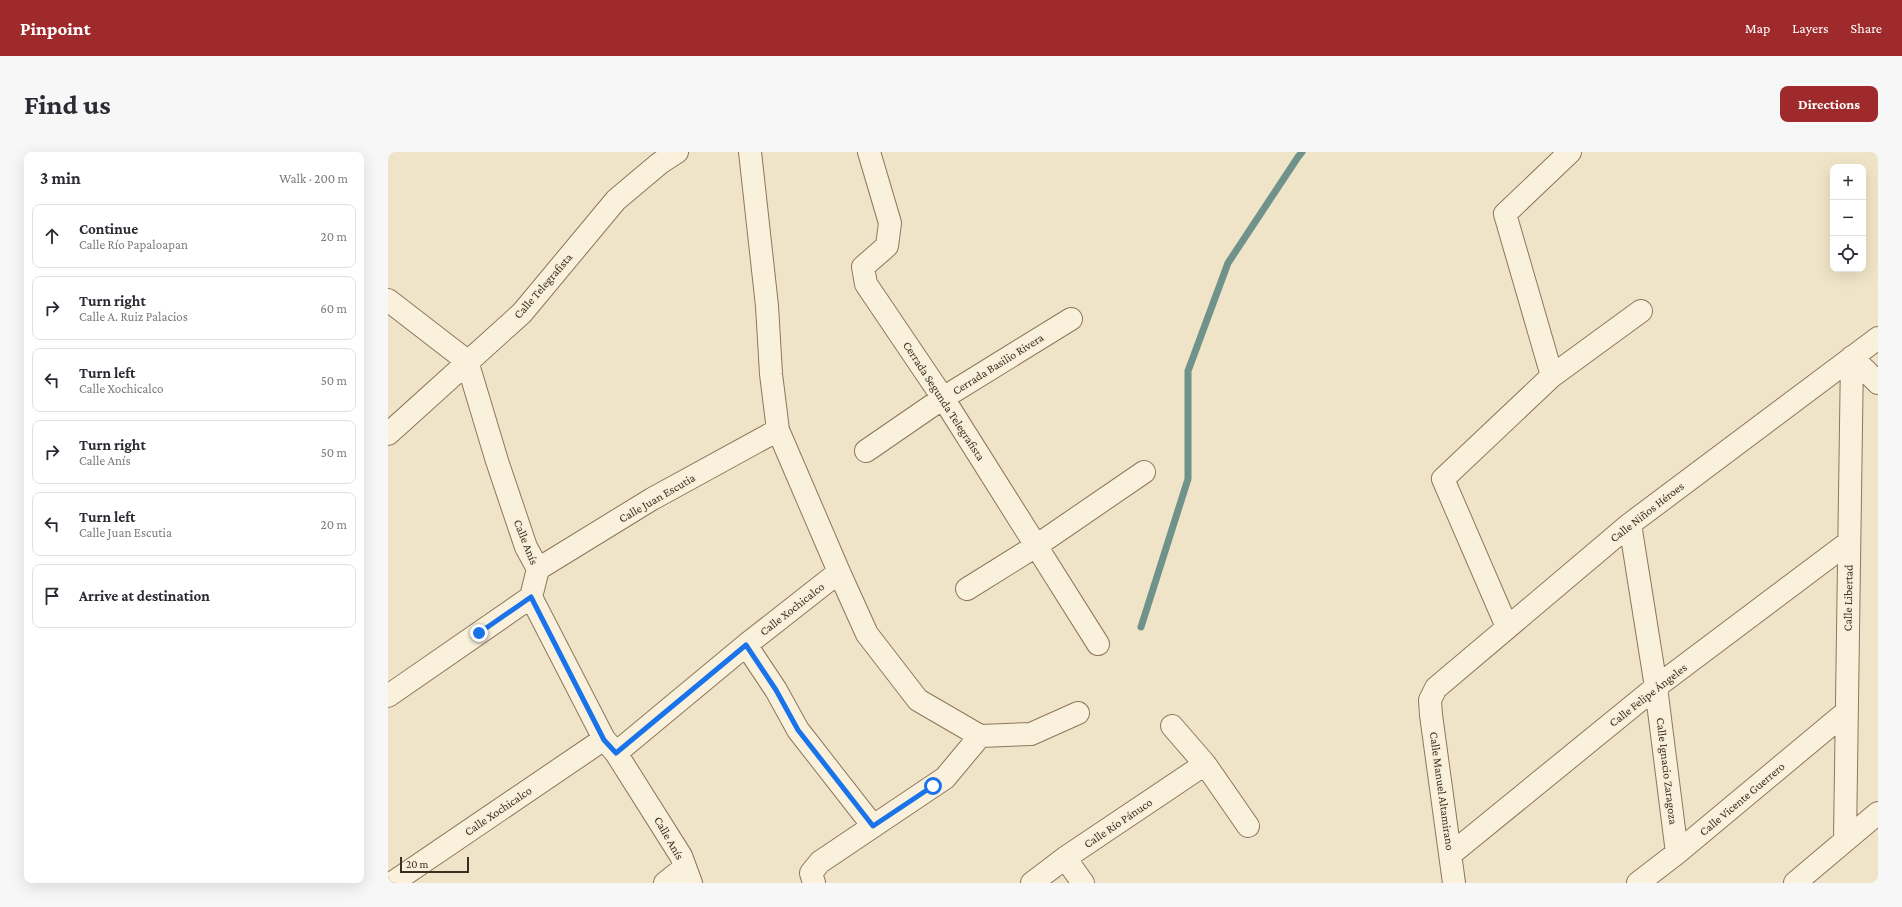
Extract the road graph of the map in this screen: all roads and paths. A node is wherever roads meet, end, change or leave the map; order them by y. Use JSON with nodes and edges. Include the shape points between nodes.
{"nodes":[{"id":1,"x":677,"y":152,"type":"edge"},
{"id":2,"x":750,"y":152,"type":"edge"},
{"id":3,"x":868,"y":152,"type":"edge"},
{"id":4,"x":1570,"y":152,"type":"edge"},
{"id":5,"x":388,"y":300,"type":"edge"},
{"id":6,"x":1641,"y":311,"type":"dead end"},
{"id":7,"x":1072,"y":319,"type":"dead end"},
{"id":8,"x":1878,"y":338,"type":"edge"},
{"id":9,"x":1852,"y":357,"type":"junction"},
{"id":10,"x":466,"y":361,"type":"junction"},
{"id":11,"x":1552,"y":376,"type":"junction"},
{"id":12,"x":1878,"y":383,"type":"edge"},
{"id":13,"x":943,"y":398,"type":"junction"},
{"id":14,"x":778,"y":430,"type":"junction"},
{"id":15,"x":388,"y":434,"type":"edge"},
{"id":16,"x":866,"y":451,"type":"dead end"},
{"id":17,"x":1144,"y":472,"type":"dead end"},
{"id":18,"x":1630,"y":524,"type":"junction"},
{"id":19,"x":1849,"y":542,"type":"junction"},
{"id":20,"x":1036,"y":546,"type":"junction"},
{"id":21,"x":538,"y":570,"type":"junction"},
{"id":22,"x":839,"y":572,"type":"junction"},
{"id":23,"x":967,"y":589,"type":"dead end"},
{"id":24,"x":531,"y":597,"type":"junction"},
{"id":25,"x":1507,"y":627,"type":"junction"},
{"id":26,"x":1098,"y":644,"type":"dead end"},
{"id":27,"x":746,"y":645,"type":"junction"},
{"id":28,"x":1656,"y":687,"type":"junction"},
{"id":29,"x":388,"y":696,"type":"edge"},
{"id":30,"x":1430,"y":700,"type":"joint"},
{"id":31,"x":1078,"y":713,"type":"dead end"},
{"id":32,"x":1846,"y":713,"type":"junction"},
{"id":33,"x":1172,"y":726,"type":"dead end"},
{"id":34,"x":980,"y":736,"type":"junction"},
{"id":35,"x":610,"y":746,"type":"junction"},
{"id":36,"x":1204,"y":764,"type":"junction"},
{"id":37,"x":1878,"y":813,"type":"edge"},
{"id":38,"x":873,"y":826,"type":"junction"},
{"id":39,"x":1248,"y":826,"type":"dead end"},
{"id":40,"x":1845,"y":839,"type":"junction"},
{"id":41,"x":1677,"y":853,"type":"junction"},
{"id":42,"x":1451,"y":854,"type":"junction"},
{"id":43,"x":1065,"y":858,"type":"junction"},
{"id":44,"x":688,"y":875,"type":"edge"},
{"id":45,"x":812,"y":878,"type":"edge"},
{"id":46,"x":392,"y":883,"type":"edge"},
{"id":47,"x":665,"y":883,"type":"edge"},
{"id":48,"x":1032,"y":883,"type":"edge"},
{"id":49,"x":1083,"y":883,"type":"edge"},
{"id":50,"x":1454,"y":883,"type":"edge"},
{"id":51,"x":1638,"y":883,"type":"edge"},
{"id":52,"x":1795,"y":883,"type":"edge"}],
"edges":[{"from":1,"to":10,"type":"street","name":"Calle Telegrafista","via":[[616,200],[522,313]]},
{"from":2,"to":14,"type":"street"},
{"from":3,"to":13,"type":"street","name":"Cerrada Segunda Telegrafista","via":[[890,223],[886,246],[862,267],[866,284]]},
{"from":4,"to":11,"type":"street","via":[[1505,214]]},
{"from":5,"to":10,"type":"street"},
{"from":6,"to":11,"type":"street"},
{"from":7,"to":13,"type":"street","name":"Cerrada Basilio Rivera"},
{"from":8,"to":9,"type":"street","name":"Calle Niños Héroes"},
{"from":9,"to":12,"type":"street"},
{"from":9,"to":18,"type":"street","name":"Calle Niños Héroes"},
{"from":9,"to":19,"type":"street","name":"Calle Libertad"},
{"from":10,"to":15,"type":"street","name":"Calle Telegrafista"},
{"from":10,"to":21,"type":"street","name":"Calle Anís","via":[[526,547]]},
{"from":11,"to":25,"type":"street","via":[[1443,479]]},
{"from":13,"to":16,"type":"street","name":"Cerrada Basilio Rivera"},
{"from":13,"to":20,"type":"street","name":"Cerrada Segunda Telegrafista"},
{"from":14,"to":21,"type":"street","name":"Calle Juan Escutia","via":[[652,499]]},
{"from":14,"to":22,"type":"street"},
{"from":17,"to":20,"type":"street"},
{"from":18,"to":25,"type":"street","name":"Calle Niños Héroes"},
{"from":18,"to":28,"type":"street","name":"Calle Ignacio Zaragoza"},
{"from":19,"to":28,"type":"street","name":"Calle Felipe Ángeles"},
{"from":19,"to":32,"type":"street","name":"Calle Libertad"},
{"from":20,"to":23,"type":"street"},
{"from":20,"to":26,"type":"street","name":"Cerrada Segunda Telegrafista"},
{"from":21,"to":24,"type":"street","name":"Calle Anís"},
{"from":22,"to":27,"type":"street","name":"Calle Xochicalco"},
{"from":22,"to":34,"type":"street","via":[[867,634],[918,700]]},
{"from":24,"to":29,"type":"street"},
{"from":24,"to":35,"type":"street","name":"Calle Anís"},
{"from":25,"to":30,"type":"street","name":"Calle Niños Héroes","via":[[1436,688]]},
{"from":27,"to":35,"type":"street","name":"Calle Xochicalco"},
{"from":27,"to":38,"type":"street","via":[[776,690],[798,730]]},
{"from":28,"to":41,"type":"street","name":"Calle Ignacio Zaragoza"},
{"from":28,"to":42,"type":"street","name":"Calle Felipe Ángeles"},
{"from":30,"to":42,"type":"street","name":"Calle Manuel Altamirano"},
{"from":31,"to":34,"type":"street","via":[[1031,734]]},
{"from":32,"to":40,"type":"street","name":"Calle Libertad"},
{"from":32,"to":41,"type":"street","name":"Calle Vicente Guerrero"},
{"from":33,"to":36,"type":"street"},
{"from":34,"to":38,"type":"street","via":[[945,778]]},
{"from":35,"to":44,"type":"street","name":"Calle Anís","via":[[681,856]]},
{"from":35,"to":46,"type":"street","name":"Calle Xochicalco"},
{"from":36,"to":39,"type":"street"},
{"from":36,"to":43,"type":"street","name":"Calle Río Pánuco"},
{"from":37,"to":40,"type":"street"},
{"from":38,"to":45,"type":"street","via":[[820,862]]},
{"from":40,"to":52,"type":"street"},
{"from":41,"to":51,"type":"street","name":"Calle Vicente Guerrero"},
{"from":42,"to":50,"type":"street","name":"Calle Manuel Altamirano"},
{"from":43,"to":48,"type":"street","name":"Calle Río Pánuco"},
{"from":43,"to":49,"type":"street"},
{"from":44,"to":47,"type":"street"}]}
